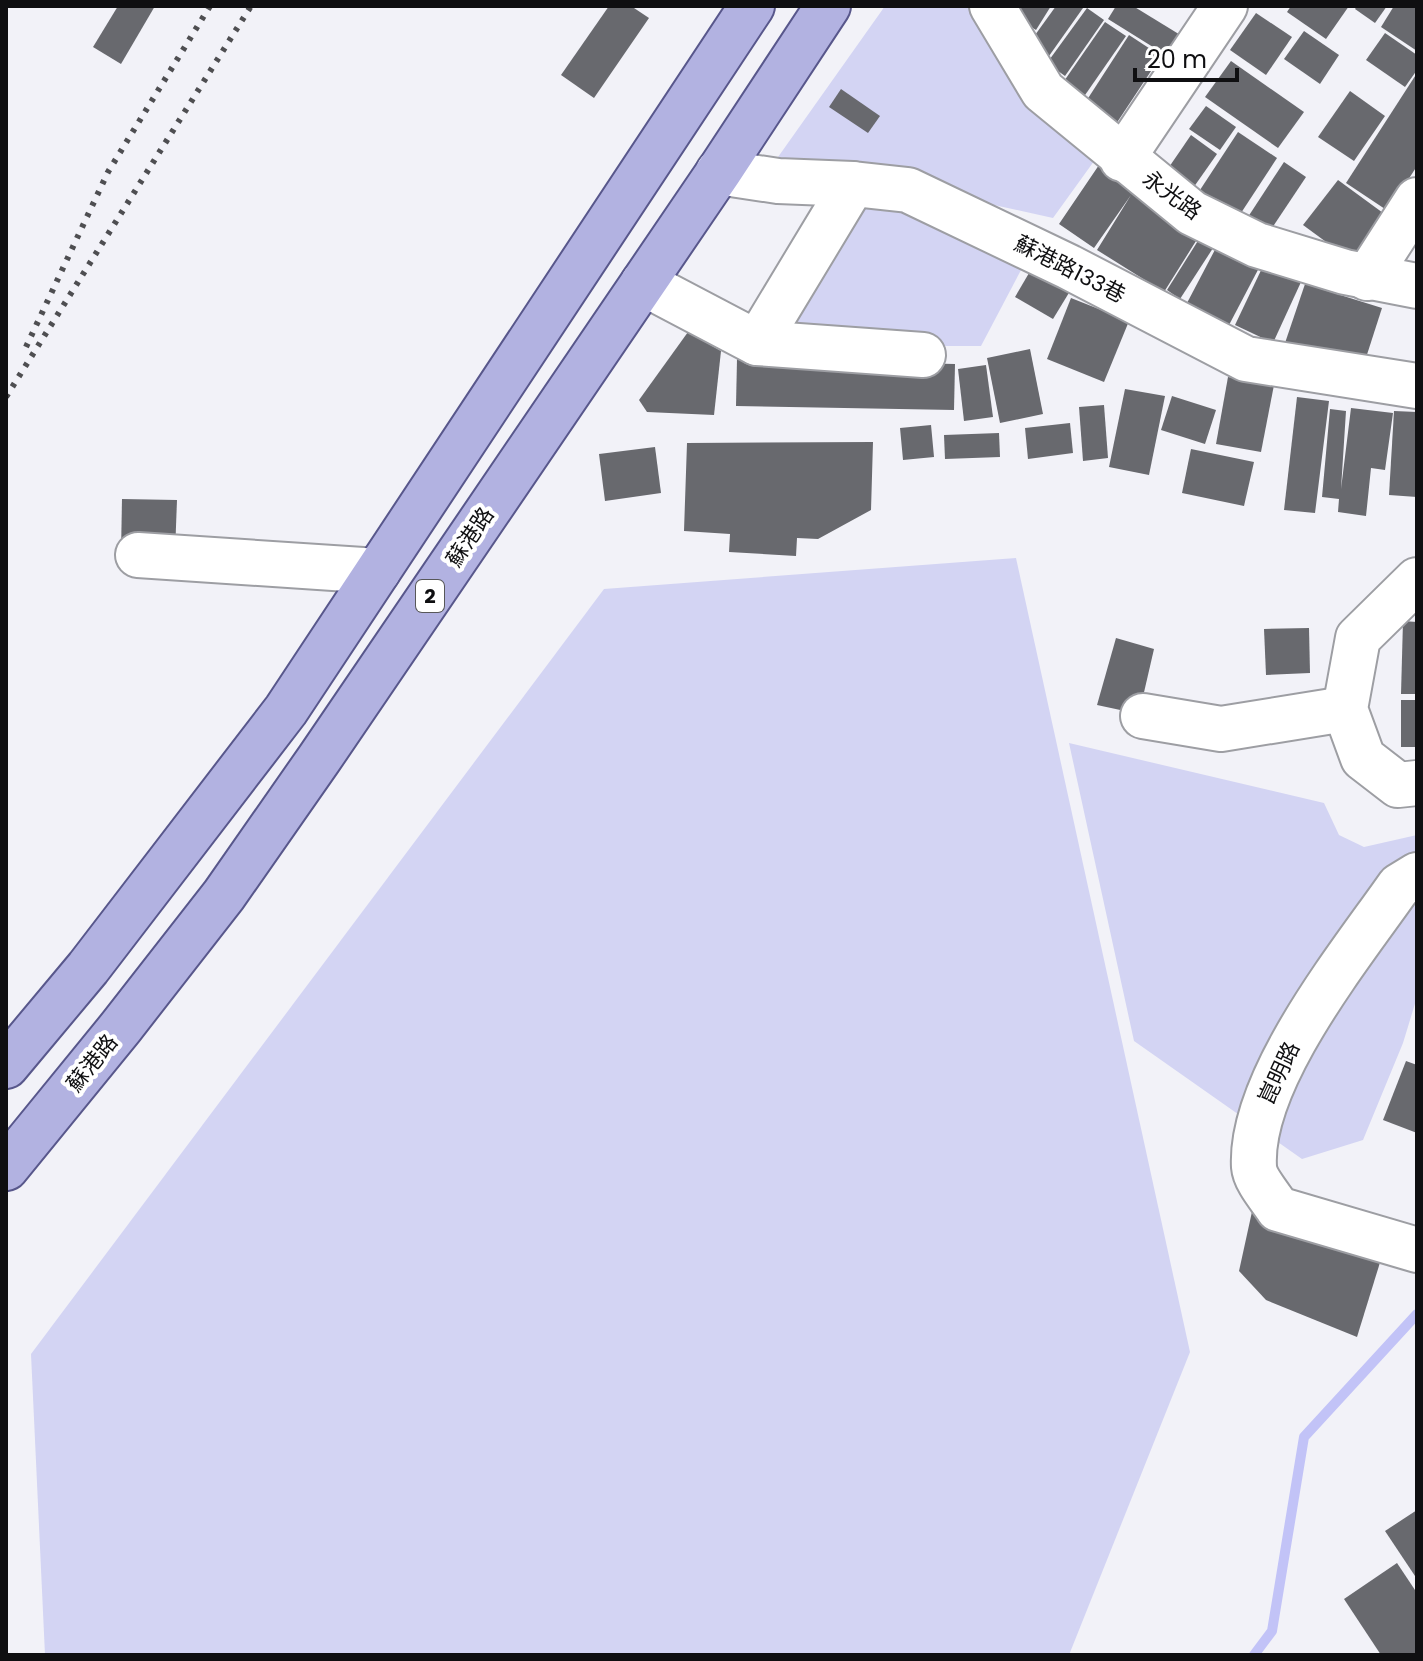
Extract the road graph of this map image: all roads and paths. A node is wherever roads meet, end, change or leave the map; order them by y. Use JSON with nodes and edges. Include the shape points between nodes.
{"nodes":[{"id":1,"x":752,"y":6,"type":"edge"},
{"id":2,"x":828,"y":6,"type":"edge"},
{"id":3,"x":992,"y":6,"type":"edge"},
{"id":4,"x":1225,"y":6,"type":"edge"},
{"id":5,"x":1122,"y":159,"type":"junction"},
{"id":6,"x":718,"y":172,"type":"junction"},
{"id":7,"x":853,"y":184,"type":"junction"},
{"id":8,"x":1417,"y":200,"type":"edge"},
{"id":9,"x":1367,"y":278,"type":"junction"},
{"id":10,"x":643,"y":283,"type":"junction"},
{"id":11,"x":1417,"y":286,"type":"edge"},
{"id":12,"x":757,"y":343,"type":"junction"},
{"id":13,"x":923,"y":355,"type":"dead end"},
{"id":14,"x":1417,"y":386,"type":"edge"},
{"id":15,"x":138,"y":555,"type":"dead end"},
{"id":16,"x":378,"y":571,"type":"junction"},
{"id":17,"x":1417,"y":580,"type":"edge"},
{"id":18,"x":1345,"y":709,"type":"junction"},
{"id":19,"x":1143,"y":716,"type":"dead end"},
{"id":20,"x":1417,"y":783,"type":"edge"},
{"id":21,"x":1417,"y":875,"type":"edge"},
{"id":22,"x":6,"y":1066,"type":"edge"},
{"id":23,"x":6,"y":1168,"type":"edge"},
{"id":24,"x":1417,"y":1250,"type":"edge"}],
"edges":[{"from":1,"to":16,"type":"main road"},
{"from":2,"to":6,"type":"main road","name":"蘇港路","number":"2"},
{"from":3,"to":5,"type":"street","name":"永光路","via":[[1043,91]]},
{"from":4,"to":5,"type":"street"},
{"from":5,"to":9,"type":"street","name":"永光路","via":[[1192,213],[1257,245]]},
{"from":6,"to":7,"type":"street","name":"蘇港路133巷"},
{"from":6,"to":10,"type":"main road","name":"蘇港路","number":"2"},
{"from":7,"to":12,"type":"street"},
{"from":7,"to":14,"type":"street","name":"蘇港路133巷","via":[[908,190],[1246,359]]},
{"from":8,"to":9,"type":"street"},
{"from":9,"to":11,"type":"street","name":"永光路"},
{"from":10,"to":12,"type":"street"},
{"from":10,"to":23,"type":"main road","name":"蘇港路","number":"2","via":[[224,895]]},
{"from":12,"to":13,"type":"street"},
{"from":15,"to":16,"type":"street"},
{"from":16,"to":22,"type":"main road","via":[[286,710]]},
{"from":17,"to":18,"type":"street","via":[[1358,638]]},
{"from":18,"to":19,"type":"street","via":[[1221,729]]},
{"from":18,"to":20,"type":"street","via":[[1363,758],[1398,785]]},
{"from":21,"to":24,"type":"street","name":"崑明路","via":[[1399,886],[1300,1029],[1258,1119],[1254,1170],[1278,1209]]}]}
